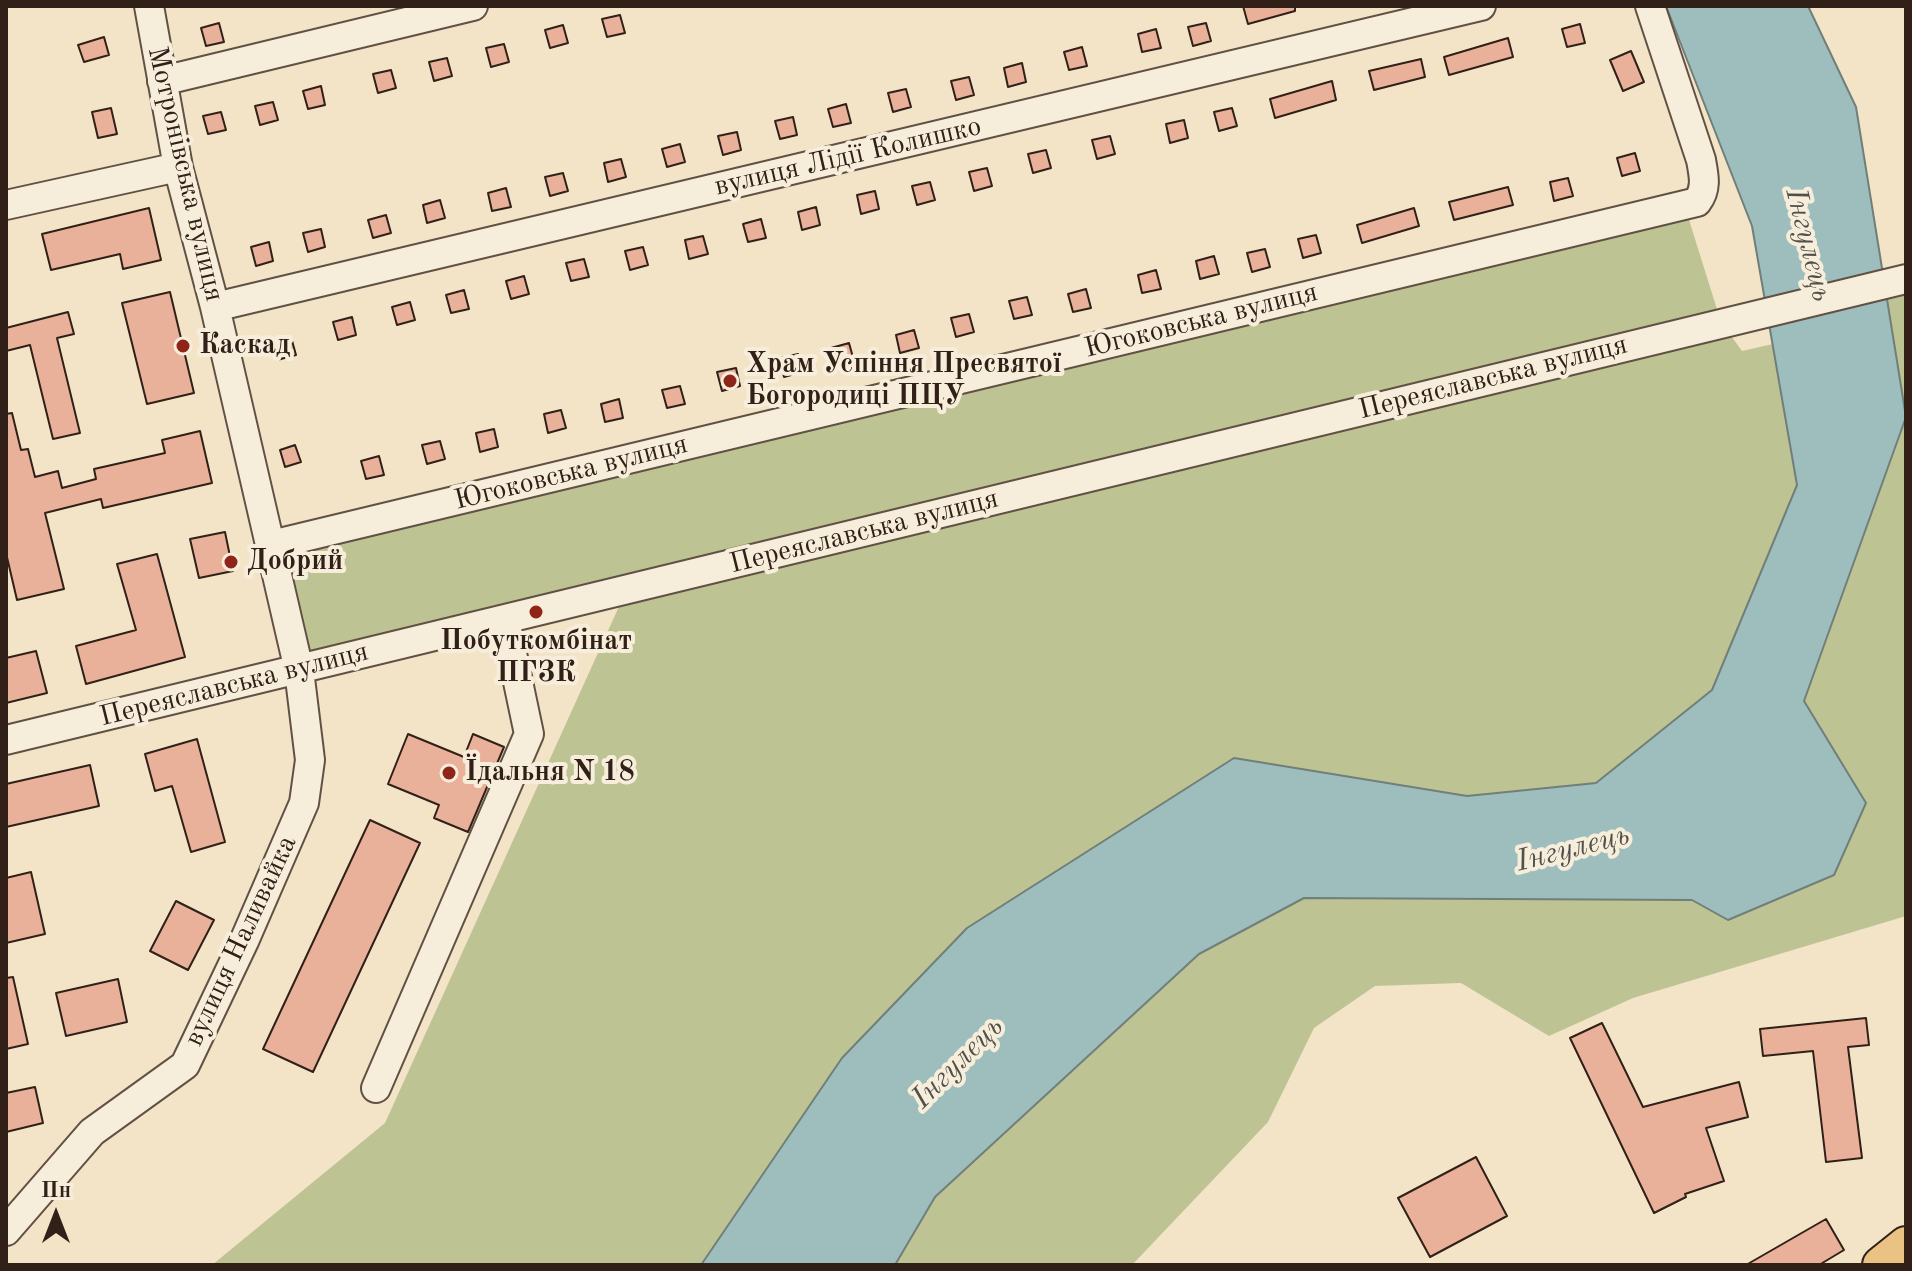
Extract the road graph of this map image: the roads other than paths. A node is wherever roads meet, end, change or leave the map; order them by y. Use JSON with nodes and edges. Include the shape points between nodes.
{"nodes":[{"id":1,"x":149,"y":6,"type":"edge"},
{"id":2,"x":473,"y":6,"type":"edge"},
{"id":3,"x":1481,"y":6,"type":"edge"},
{"id":4,"x":1650,"y":6,"type":"edge"},
{"id":5,"x":162,"y":81,"type":"junction"},
{"id":6,"x":178,"y":167,"type":"junction"},
{"id":7,"x":6,"y":205,"type":"edge"},
{"id":8,"x":1906,"y":279,"type":"edge"},
{"id":9,"x":215,"y":307,"type":"junction"},
{"id":10,"x":271,"y":545,"type":"junction"},
{"id":11,"x":505,"y":620,"type":"junction"},
{"id":12,"x":299,"y":670,"type":"junction"},
{"id":13,"x":6,"y":740,"type":"edge"},
{"id":14,"x":376,"y":1088,"type":"dead end"},
{"id":15,"x":6,"y":1231,"type":"edge"},
{"id":16,"x":1906,"y":1245,"type":"edge"},
{"id":17,"x":1881,"y":1265,"type":"edge"}],
"edges":[{"from":1,"to":5,"type":"street","name":"Мотронівська вулиця"},
{"from":2,"to":5,"type":"street"},
{"from":3,"to":9,"type":"street","name":"вулиця Лідії Колишко"},
{"from":4,"to":10,"type":"street","name":"Югоковська вулиця","via":[[1701,160],[1705,179],[1697,202]]},
{"from":5,"to":6,"type":"street","name":"Мотронівська вулиця"},
{"from":6,"to":7,"type":"street"},
{"from":6,"to":9,"type":"street","name":"Мотронівська вулиця"},
{"from":8,"to":11,"type":"street","name":"Переяславська вулиця"},
{"from":9,"to":10,"type":"street","name":"Мотронівська вулиця"},
{"from":10,"to":12,"type":"street","name":"Мотронівська вулиця"},
{"from":11,"to":12,"type":"street","name":"Переяславська вулиця"},
{"from":11,"to":14,"type":"street","via":[[529,734]]},
{"from":12,"to":13,"type":"street","name":"Переяславська вулиця"},
{"from":12,"to":15,"type":"street","name":"вулиця Наливайка","via":[[310,760],[304,803],[185,1065],[92,1132]]},
{"from":16,"to":17,"type":"main road"}]}
